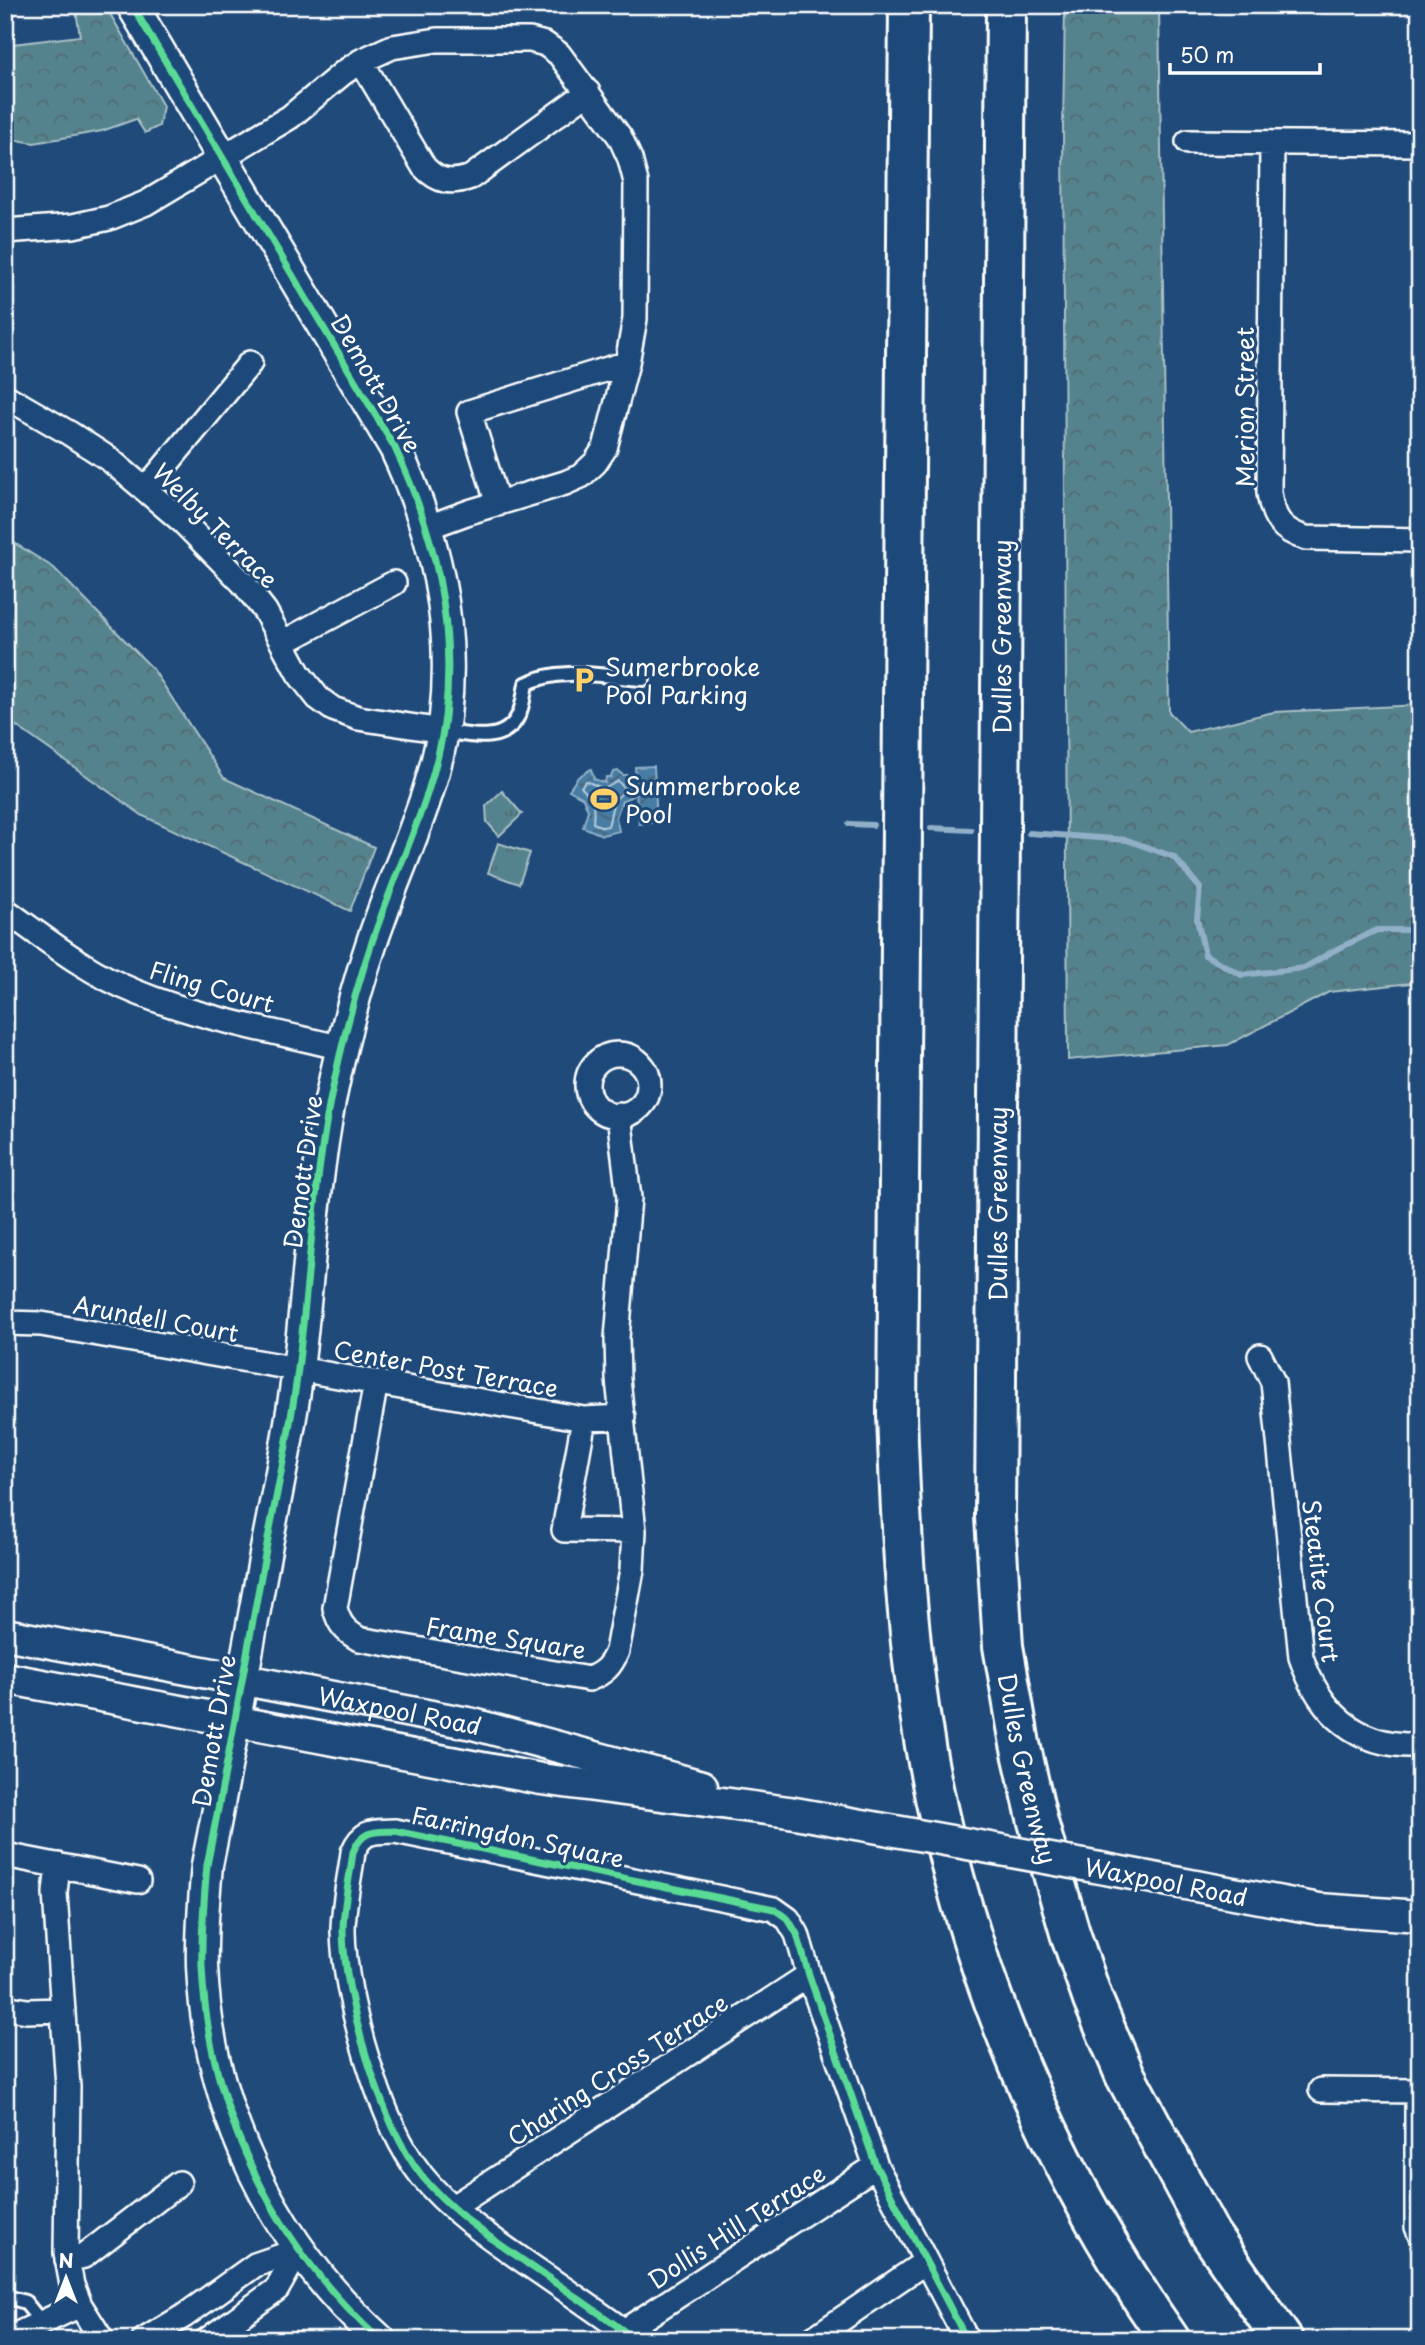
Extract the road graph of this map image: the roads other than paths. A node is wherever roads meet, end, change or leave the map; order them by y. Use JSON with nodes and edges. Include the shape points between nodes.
{"nodes":[{"id":1,"x":132,"y":5,"type":"edge"},
{"id":2,"x":909,"y":5,"type":"edge"},
{"id":3,"x":1006,"y":5,"type":"edge"},
{"id":4,"x":361,"y":61,"type":"junction"},
{"id":5,"x":588,"y":92,"type":"junction"},
{"id":6,"x":1188,"y":142,"type":"dead end"},
{"id":7,"x":1272,"y":143,"type":"junction"},
{"id":8,"x":1420,"y":144,"type":"edge"},
{"id":9,"x":223,"y":158,"type":"junction"},
{"id":10,"x":5,"y":231,"type":"edge"},
{"id":11,"x":250,"y":363,"type":"dead end"},
{"id":12,"x":627,"y":363,"type":"junction"},
{"id":13,"x":5,"y":396,"type":"edge"},
{"id":14,"x":146,"y":489,"type":"junction"},
{"id":15,"x":498,"y":504,"type":"junction"},
{"id":16,"x":428,"y":527,"type":"junction"},
{"id":17,"x":1420,"y":540,"type":"edge"},
{"id":18,"x":394,"y":583,"type":"dead end"},
{"id":19,"x":284,"y":642,"type":"junction"},
{"id":20,"x":642,"y":679,"type":"dead end"},
{"id":21,"x":443,"y":732,"type":"junction"},
{"id":22,"x":5,"y":910,"type":"edge"},
{"id":23,"x":342,"y":1048,"type":"junction"},
{"id":24,"x":619,"y":1115,"type":"dead end"},
{"id":25,"x":5,"y":1324,"type":"edge"},
{"id":26,"x":1260,"y":1356,"type":"dead end"},
{"id":27,"x":298,"y":1369,"type":"junction"},
{"id":28,"x":376,"y":1382,"type":"junction"},
{"id":29,"x":623,"y":1417,"type":"junction"},
{"id":30,"x":584,"y":1419,"type":"junction"},
{"id":31,"x":634,"y":1531,"type":"junction"},
{"id":32,"x":5,"y":1634,"type":"edge"},
{"id":33,"x":5,"y":1678,"type":"edge"},
{"id":34,"x":243,"y":1678,"type":"junction"},
{"id":35,"x":235,"y":1721,"type":"junction"},
{"id":36,"x":1420,"y":1745,"type":"edge"},
{"id":37,"x":789,"y":1812,"type":"junction"},
{"id":38,"x":5,"y":1855,"type":"edge"},
{"id":39,"x":58,"y":1865,"type":"junction"},
{"id":40,"x":138,"y":1881,"type":"dead end"},
{"id":41,"x":1420,"y":1916,"type":"edge"},
{"id":42,"x":809,"y":1975,"type":"junction"},
{"id":43,"x":5,"y":2007,"type":"edge"},
{"id":44,"x":63,"y":2010,"type":"junction"},
{"id":45,"x":1321,"y":2090,"type":"dead end"},
{"id":46,"x":1418,"y":2091,"type":"edge"},
{"id":47,"x":876,"y":2166,"type":"junction"},
{"id":48,"x":179,"y":2183,"type":"dead end"},
{"id":49,"x":453,"y":2207,"type":"junction"},
{"id":50,"x":1420,"y":2234,"type":"edge"},
{"id":51,"x":299,"y":2250,"type":"junction"},
{"id":52,"x":67,"y":2260,"type":"junction"},
{"id":53,"x":925,"y":2262,"type":"junction"},
{"id":54,"x":5,"y":2296,"type":"edge"},
{"id":55,"x":80,"y":2305,"type":"junction"},
{"id":56,"x":184,"y":2316,"type":"junction"},
{"id":57,"x":42,"y":2323,"type":"junction"},
{"id":58,"x":629,"y":2335,"type":"edge"},
{"id":59,"x":5,"y":2340,"type":"edge"},
{"id":60,"x":102,"y":2340,"type":"edge"},
{"id":61,"x":144,"y":2340,"type":"edge"},
{"id":62,"x":200,"y":2340,"type":"edge"},
{"id":63,"x":206,"y":2340,"type":"edge"},
{"id":64,"x":380,"y":2340,"type":"edge"},
{"id":65,"x":811,"y":2340,"type":"edge"},
{"id":66,"x":967,"y":2340,"type":"edge"},
{"id":67,"x":1170,"y":2340,"type":"edge"},
{"id":68,"x":1283,"y":2340,"type":"edge"}],
"edges":[{"from":1,"to":9,"type":"street","name":"Demott Drive"},
{"from":2,"to":67,"type":"highway","via":[[897,1414],[912,1653],[944,1840],[989,1990],[1041,2115],[1087,2209]]},
{"from":3,"to":68,"type":"highway","name":"Dulles Greenway","via":[[995,1476],[1003,1646],[1038,1822],[1093,2000],[1125,2075],[1210,2234]]},
{"from":4,"to":5,"type":"street","via":[[419,41],[530,40],[559,54]]},
{"from":4,"to":5,"type":"street","via":[[424,167],[443,181],[471,177]]},
{"from":4,"to":9,"type":"street","via":[[290,117]]},
{"from":5,"to":12,"type":"street","via":[[620,137],[636,182],[635,319]]},
{"from":6,"to":7,"type":"street"},
{"from":7,"to":8,"type":"street"},
{"from":7,"to":17,"type":"street","name":"Merion Street","via":[[1272,513],[1292,534],[1307,538]]},
{"from":9,"to":10,"type":"street","via":[[146,203],[109,218]]},
{"from":9,"to":16,"type":"street","name":"Demott Drive","via":[[395,448]]},
{"from":11,"to":14,"type":"street"},
{"from":12,"to":15,"type":"street","via":[[605,448],[595,464],[565,483]]},
{"from":12,"to":15,"type":"street","via":[[469,412]]},
{"from":13,"to":14,"type":"street","name":"Welby Terrace","via":[[69,433]]},
{"from":14,"to":19,"type":"street","name":"Welby Terrace","via":[[243,583]]},
{"from":15,"to":16,"type":"street"},
{"from":16,"to":21,"type":"street","name":"Demott Drive","via":[[445,610]]},
{"from":18,"to":19,"type":"street"},
{"from":19,"to":21,"type":"street","name":"Welby Terrace","via":[[306,685],[333,709],[358,718]]},
{"from":20,"to":21,"type":"lane","via":[[540,676],[526,684],[518,717],[507,729],[493,736]]},
{"from":21,"to":23,"type":"street","name":"Demott Drive","via":[[428,790],[368,955]]},
{"from":22,"to":23,"type":"street","name":"Fling Court","via":[[96,973],[134,992]]},
{"from":23,"to":27,"type":"street","name":"Demott Drive","via":[[319,1168]]},
{"from":24,"to":29,"type":"street","name":"Frame Square","via":[[629,1198],[617,1338]]},
{"from":25,"to":27,"type":"street","name":"Arundell Court","via":[[41,1324]]},
{"from":26,"to":36,"type":"street","name":"Steatite Court","via":[[1273,1382],[1301,1657],[1309,1680],[1338,1720],[1357,1732],[1380,1742]]},
{"from":27,"to":28,"type":"street","name":"Center Post Terrace"},
{"from":27,"to":34,"type":"street","name":"Demott Drive"},
{"from":28,"to":30,"type":"street","name":"Center Post Terrace"},
{"from":28,"to":31,"type":"street","name":"Frame Square","via":[[335,1608],[338,1621],[359,1639],[589,1679],[602,1674],[617,1651]]},
{"from":29,"to":30,"type":"street","name":"Center Post Terrace"},
{"from":29,"to":31,"type":"street","name":"Frame Square"},
{"from":30,"to":31,"type":"street","name":"Center Post Terrace","via":[[564,1530]]},
{"from":32,"to":34,"type":"street","name":"Waxpool Road"},
{"from":33,"to":35,"type":"street","name":"Waxpool Road"},
{"from":34,"to":35,"type":"street","name":"Demott Drive"},
{"from":34,"to":37,"type":"street","name":"Waxpool Road","via":[[473,1724]]},
{"from":35,"to":37,"type":"street","name":"Waxpool Road","via":[[541,1779]]},
{"from":35,"to":51,"type":"street","name":"Demott Drive","via":[[202,1911],[207,2022],[216,2067],[245,2155]]},
{"from":37,"to":41,"type":"street","name":"Waxpool Road","bridge":true,"via":[[1319,1909]]},
{"from":38,"to":39,"type":"street"},
{"from":39,"to":40,"type":"street"},
{"from":39,"to":44,"type":"street","via":[[55,1893]]},
{"from":42,"to":47,"type":"street","name":"Farringdon Square"},
{"from":42,"to":49,"type":"street","name":"Charing Cross Terrace"},
{"from":42,"to":49,"type":"street","name":"Farringdon Square","via":[[797,1934],[788,1919],[774,1909],[395,1831],[370,1832],[358,1840],[353,1852],[343,1928],[352,2006],[397,2135],[422,2176]]},
{"from":43,"to":44,"type":"street"},
{"from":44,"to":52,"type":"street","via":[[68,2087]]},
{"from":45,"to":46,"type":"street"},
{"from":46,"to":50,"type":"street"},
{"from":47,"to":53,"type":"street","name":"Farringdon Square"},
{"from":47,"to":58,"type":"street","name":"Dollis Hill Terrace"},
{"from":48,"to":52,"type":"street","via":[[84,2256]]},
{"from":49,"to":58,"type":"street","name":"Farringdon Square","via":[[477,2229]]},
{"from":51,"to":56,"type":"street","via":[[255,2264]]},
{"from":51,"to":63,"type":"street","via":[[277,2289]]},
{"from":51,"to":64,"type":"street","name":"Demott Drive","via":[[328,2288]]},
{"from":52,"to":55,"type":"street"},
{"from":53,"to":65,"type":"street"},
{"from":53,"to":66,"type":"street","name":"Farringdon Square"},
{"from":54,"to":57,"type":"lane","via":[[25,2302]]},
{"from":55,"to":57,"type":"street"},
{"from":55,"to":60,"type":"street"},
{"from":56,"to":61,"type":"street"},
{"from":56,"to":62,"type":"street"},
{"from":57,"to":59,"type":"street"}]}
